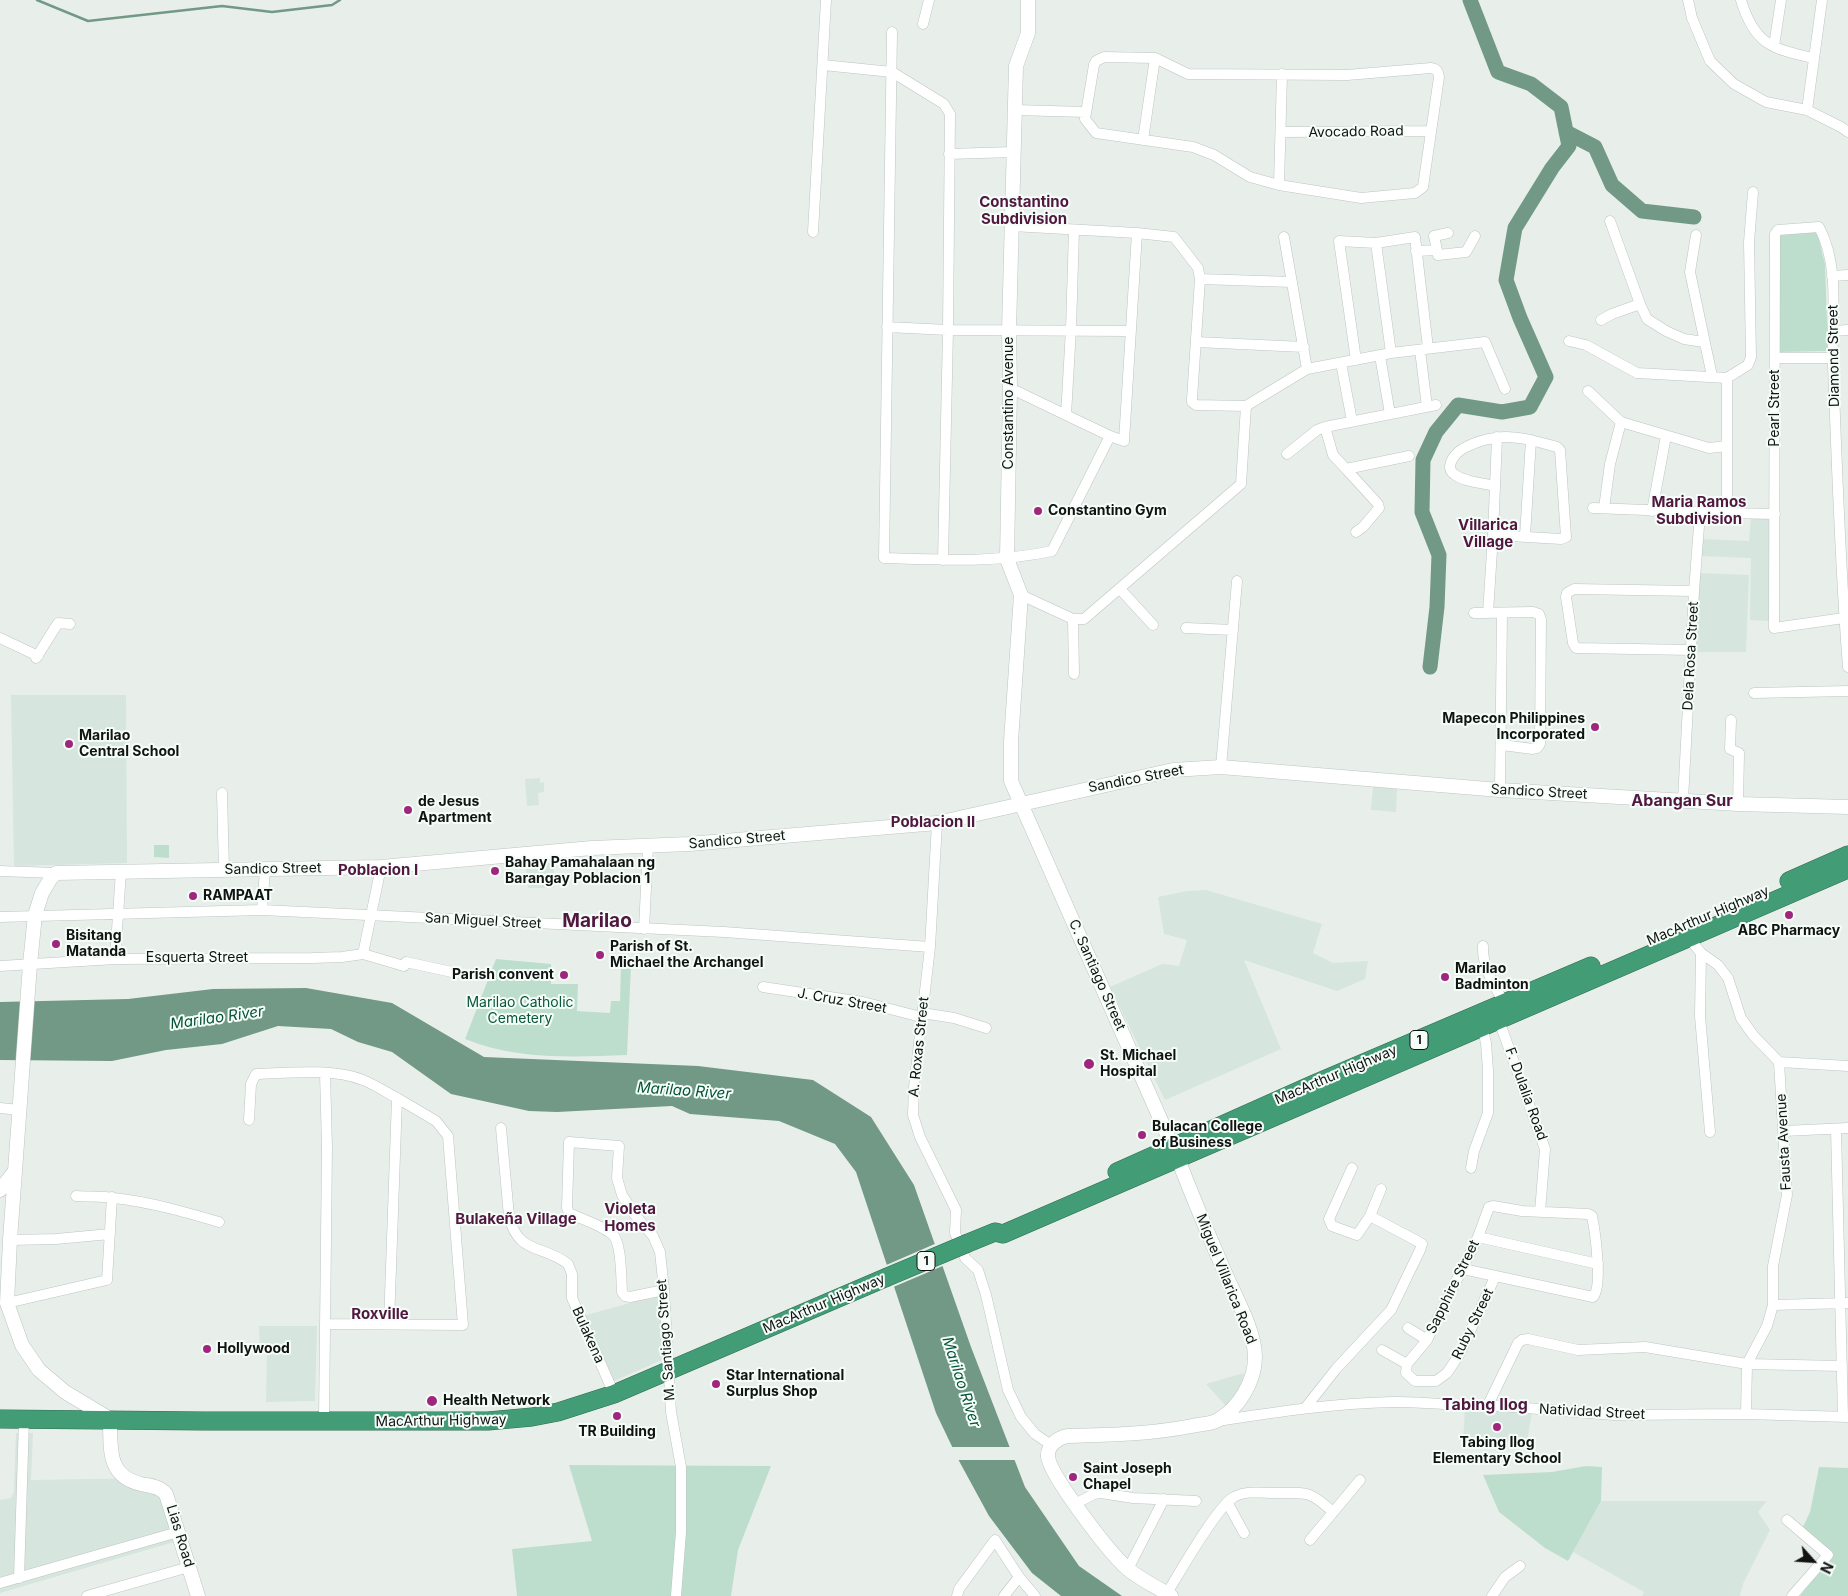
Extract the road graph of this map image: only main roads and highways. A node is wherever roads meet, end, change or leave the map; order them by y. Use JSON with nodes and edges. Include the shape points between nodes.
{"nodes":[{"id":1,"x":1028,"y":0,"type":"edge"},
{"id":2,"x":1020,"y":803,"type":"junction"},
{"id":3,"x":1848,"y":807,"type":"edge"},
{"id":4,"x":1848,"y":855,"type":"edge"},
{"id":5,"x":1848,"y":869,"type":"edge"},
{"id":6,"x":1686,"y":932,"type":"junction"},
{"id":7,"x":1499,"y":1010,"type":"junction"},
{"id":8,"x":1175,"y":1153,"type":"junction"},
{"id":9,"x":15,"y":1170,"type":"junction"},
{"id":10,"x":0,"y":1190,"type":"edge"},
{"id":11,"x":3,"y":1309,"type":"edge"},
{"id":12,"x":0,"y":1419,"type":"edge"},
{"id":13,"x":110,"y":1419,"type":"junction"},
{"id":14,"x":1169,"y":1595,"type":"edge"},
{"id":15,"x":198,"y":1596,"type":"edge"}],
"edges":[{"from":1,"to":2,"type":"main road","name":"Constantino Avenue","via":[[1028,33],[1016,66],[1009,330],[1007,558],[1021,595],[1010,741],[1011,781]]},
{"from":2,"to":3,"type":"main road","name":"Sandico Street","via":[[1173,770],[1221,768],[1500,790]]},
{"from":2,"to":8,"type":"main road","name":"C. Santiago Street"},
{"from":2,"to":9,"type":"main road","name":"Sandico Street","via":[[937,822],[381,867],[56,873],[42,893],[35,915]]},
{"from":4,"to":6,"type":"highway","name":"MacArthur Highway","number":"1"},
{"from":5,"to":6,"type":"highway","name":"MacArthur Highway","number":"1"},
{"from":6,"to":7,"type":"highway","name":"MacArthur Highway","number":"1"},
{"from":7,"to":8,"type":"highway","name":"MacArthur Highway","number":"1"},
{"from":7,"to":8,"type":"highway","name":"MacArthur Highway","number":"1","via":[[1482,1026]]},
{"from":8,"to":13,"type":"highway","name":"MacArthur Highway","number":"1","bridge":true,"via":[[1003,1234],[995,1232],[614,1394],[558,1412],[511,1420]]},
{"from":8,"to":14,"type":"main road","name":"Miguel Villarica Road","via":[[1247,1324],[1255,1348],[1251,1378],[1234,1407],[1217,1421],[1131,1435],[1067,1436],[1051,1445],[1048,1457],[1075,1504],[1128,1569]]},
{"from":9,"to":10,"type":"main road"},
{"from":9,"to":11,"type":"main road"},
{"from":11,"to":13,"type":"main road","via":[[38,1370],[65,1392]]},
{"from":12,"to":13,"type":"highway","name":"MacArthur Highway","number":"1"},
{"from":13,"to":15,"type":"main road","name":"Lias Road","via":[[116,1469],[133,1482],[155,1486],[168,1497]]}]}
